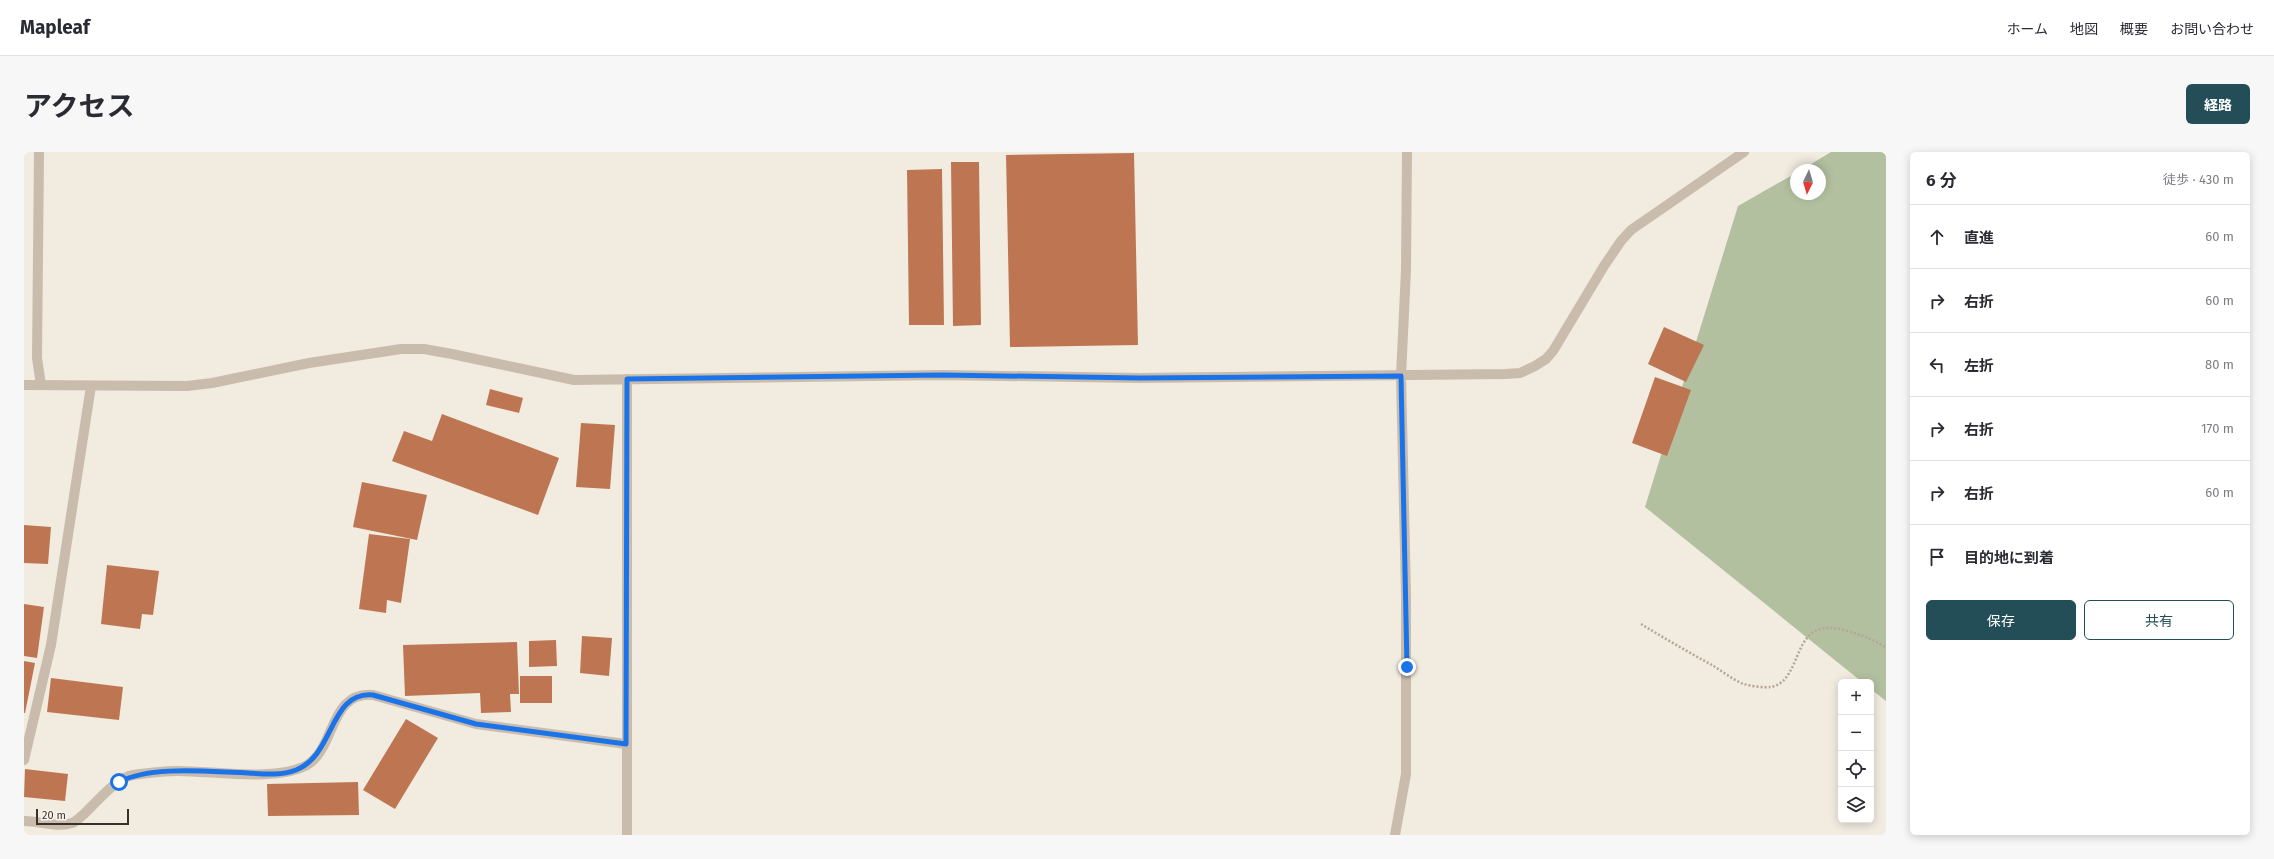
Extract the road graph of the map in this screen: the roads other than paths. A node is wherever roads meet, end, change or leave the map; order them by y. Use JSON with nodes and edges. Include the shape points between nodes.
{"nodes":[{"id":1,"x":39,"y":152,"type":"edge"},
{"id":2,"x":1407,"y":152,"type":"edge"},
{"id":3,"x":1744,"y":152,"type":"edge"},
{"id":4,"x":1401,"y":376,"type":"junction"},
{"id":5,"x":627,"y":379,"type":"junction"},
{"id":6,"x":24,"y":385,"type":"edge"},
{"id":7,"x":41,"y":385,"type":"junction"},
{"id":8,"x":91,"y":386,"type":"junction"},
{"id":9,"x":626,"y":744,"type":"junction"},
{"id":10,"x":24,"y":760,"type":"edge"},
{"id":11,"x":24,"y":821,"type":"edge"},
{"id":12,"x":627,"y":835,"type":"edge"},
{"id":13,"x":1395,"y":835,"type":"edge"}],
"edges":[{"from":1,"to":7,"type":"street","via":[[37,358]]},
{"from":2,"to":4,"type":"street","via":[[1406,270]]},
{"from":3,"to":4,"type":"street","via":[[1626,235],[1546,359],[1520,372],[1505,374]]},
{"from":4,"to":5,"type":"street","via":[[1140,378],[942,375]]},
{"from":4,"to":13,"type":"street","via":[[1406,774]]},
{"from":5,"to":8,"type":"street","via":[[574,380],[452,354],[424,349],[401,349],[309,363],[206,384]]},
{"from":5,"to":9,"type":"street"},
{"from":6,"to":7,"type":"street"},
{"from":7,"to":8,"type":"street"},
{"from":8,"to":10,"type":"street","via":[[51,645]]},
{"from":9,"to":11,"type":"street","via":[[476,724],[363,694],[353,697],[338,713],[320,751],[312,760],[295,770],[276,774],[176,771],[131,776],[119,782],[74,823],[58,825]]},
{"from":9,"to":12,"type":"street"}]}
